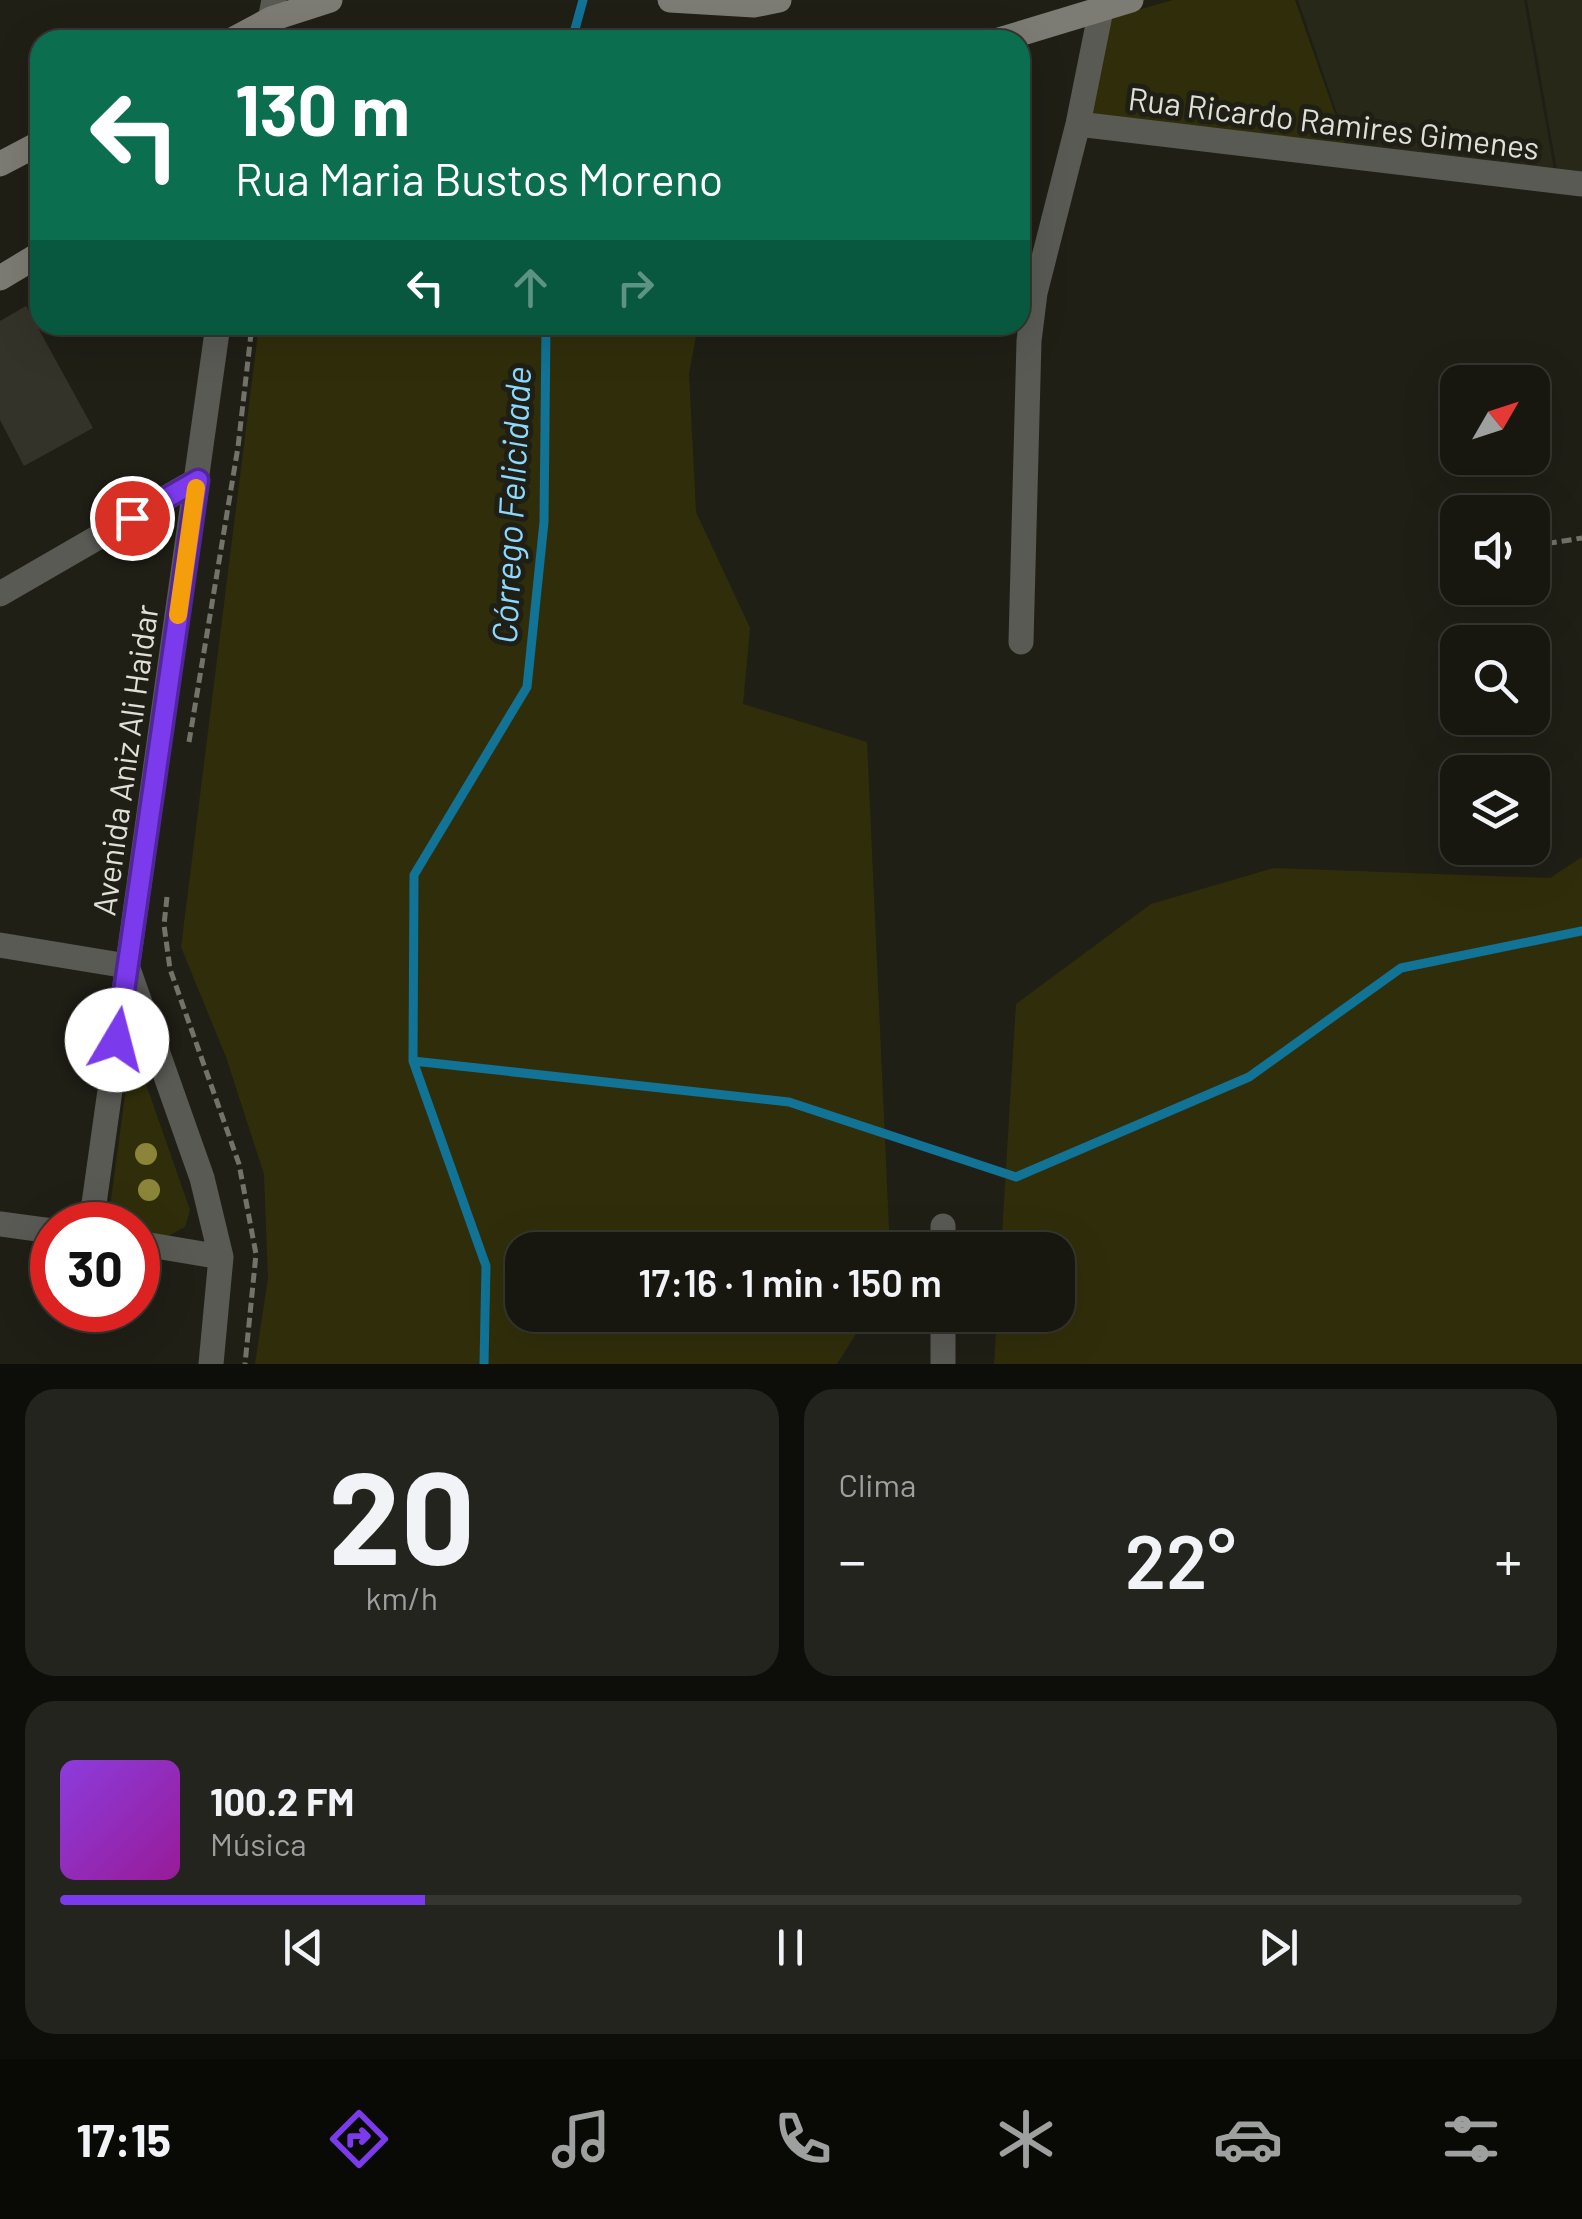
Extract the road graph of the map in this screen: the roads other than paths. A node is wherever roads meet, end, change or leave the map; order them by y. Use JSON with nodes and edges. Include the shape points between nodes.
{"nodes":[{"id":1,"x":330,"y":0,"type":"edge"},
{"id":2,"x":671,"y":0,"type":"edge"},
{"id":3,"x":780,"y":0,"type":"edge"},
{"id":4,"x":1131,"y":0,"type":"edge"},
{"id":5,"x":1102,"y":5,"type":"edge"},
{"id":6,"x":270,"y":20,"type":"edge"},
{"id":7,"x":1028,"y":30,"type":"edge"},
{"id":8,"x":1078,"y":124,"type":"junction"},
{"id":9,"x":30,"y":148,"type":"edge"},
{"id":10,"x":0,"y":164,"type":"edge"},
{"id":11,"x":1582,"y":184,"type":"edge"},
{"id":12,"x":30,"y":260,"type":"edge"},
{"id":13,"x":0,"y":278,"type":"edge"},
{"id":14,"x":1030,"y":329,"type":"edge"},
{"id":15,"x":217,"y":335,"type":"edge"},
{"id":16,"x":1029,"y":335,"type":"edge"},
{"id":17,"x":198,"y":480,"type":"junction"},
{"id":18,"x":0,"y":594,"type":"edge"},
{"id":19,"x":1020,"y":642,"type":"dead end"},
{"id":20,"x":0,"y":945,"type":"edge"},
{"id":21,"x":127,"y":966,"type":"junction"},
{"id":22,"x":94,"y":1202,"type":"edge"},
{"id":23,"x":0,"y":1224,"type":"edge"},
{"id":24,"x":30,"y":1228,"type":"edge"},
{"id":25,"x":160,"y":1247,"type":"edge"},
{"id":26,"x":221,"y":1257,"type":"junction"},
{"id":27,"x":943,"y":1332,"type":"edge"},
{"id":28,"x":211,"y":1364,"type":"edge"},
{"id":29,"x":943,"y":1364,"type":"edge"}],
"edges":[{"from":1,"to":6,"type":"street"},
{"from":2,"to":3,"type":"street"},
{"from":4,"to":5,"type":"street"},
{"from":5,"to":7,"type":"street"},
{"from":5,"to":8,"type":"street"},
{"from":8,"to":11,"type":"street","name":"Rua Ricardo Ramires Gimenes"},
{"from":8,"to":14,"type":"street"},
{"from":9,"to":10,"type":"street"},
{"from":12,"to":13,"type":"street"},
{"from":15,"to":17,"type":"street","name":"Avenida Aniz Ali Haidar"},
{"from":16,"to":19,"type":"street"},
{"from":17,"to":18,"type":"street"},
{"from":17,"to":21,"type":"street","name":"Avenida Aniz Ali Haidar"},
{"from":20,"to":21,"type":"street"},
{"from":21,"to":22,"type":"street","name":"Avenida Aniz Ali Haidar"},
{"from":21,"to":26,"type":"street","name":"Avenida Aniz Ali Haidar","via":[[197,1164]]},
{"from":23,"to":24,"type":"street"},
{"from":25,"to":26,"type":"street"},
{"from":26,"to":28,"type":"street","name":"Avenida Aniz Ali Haidar"},
{"from":27,"to":29,"type":"street"}]}
